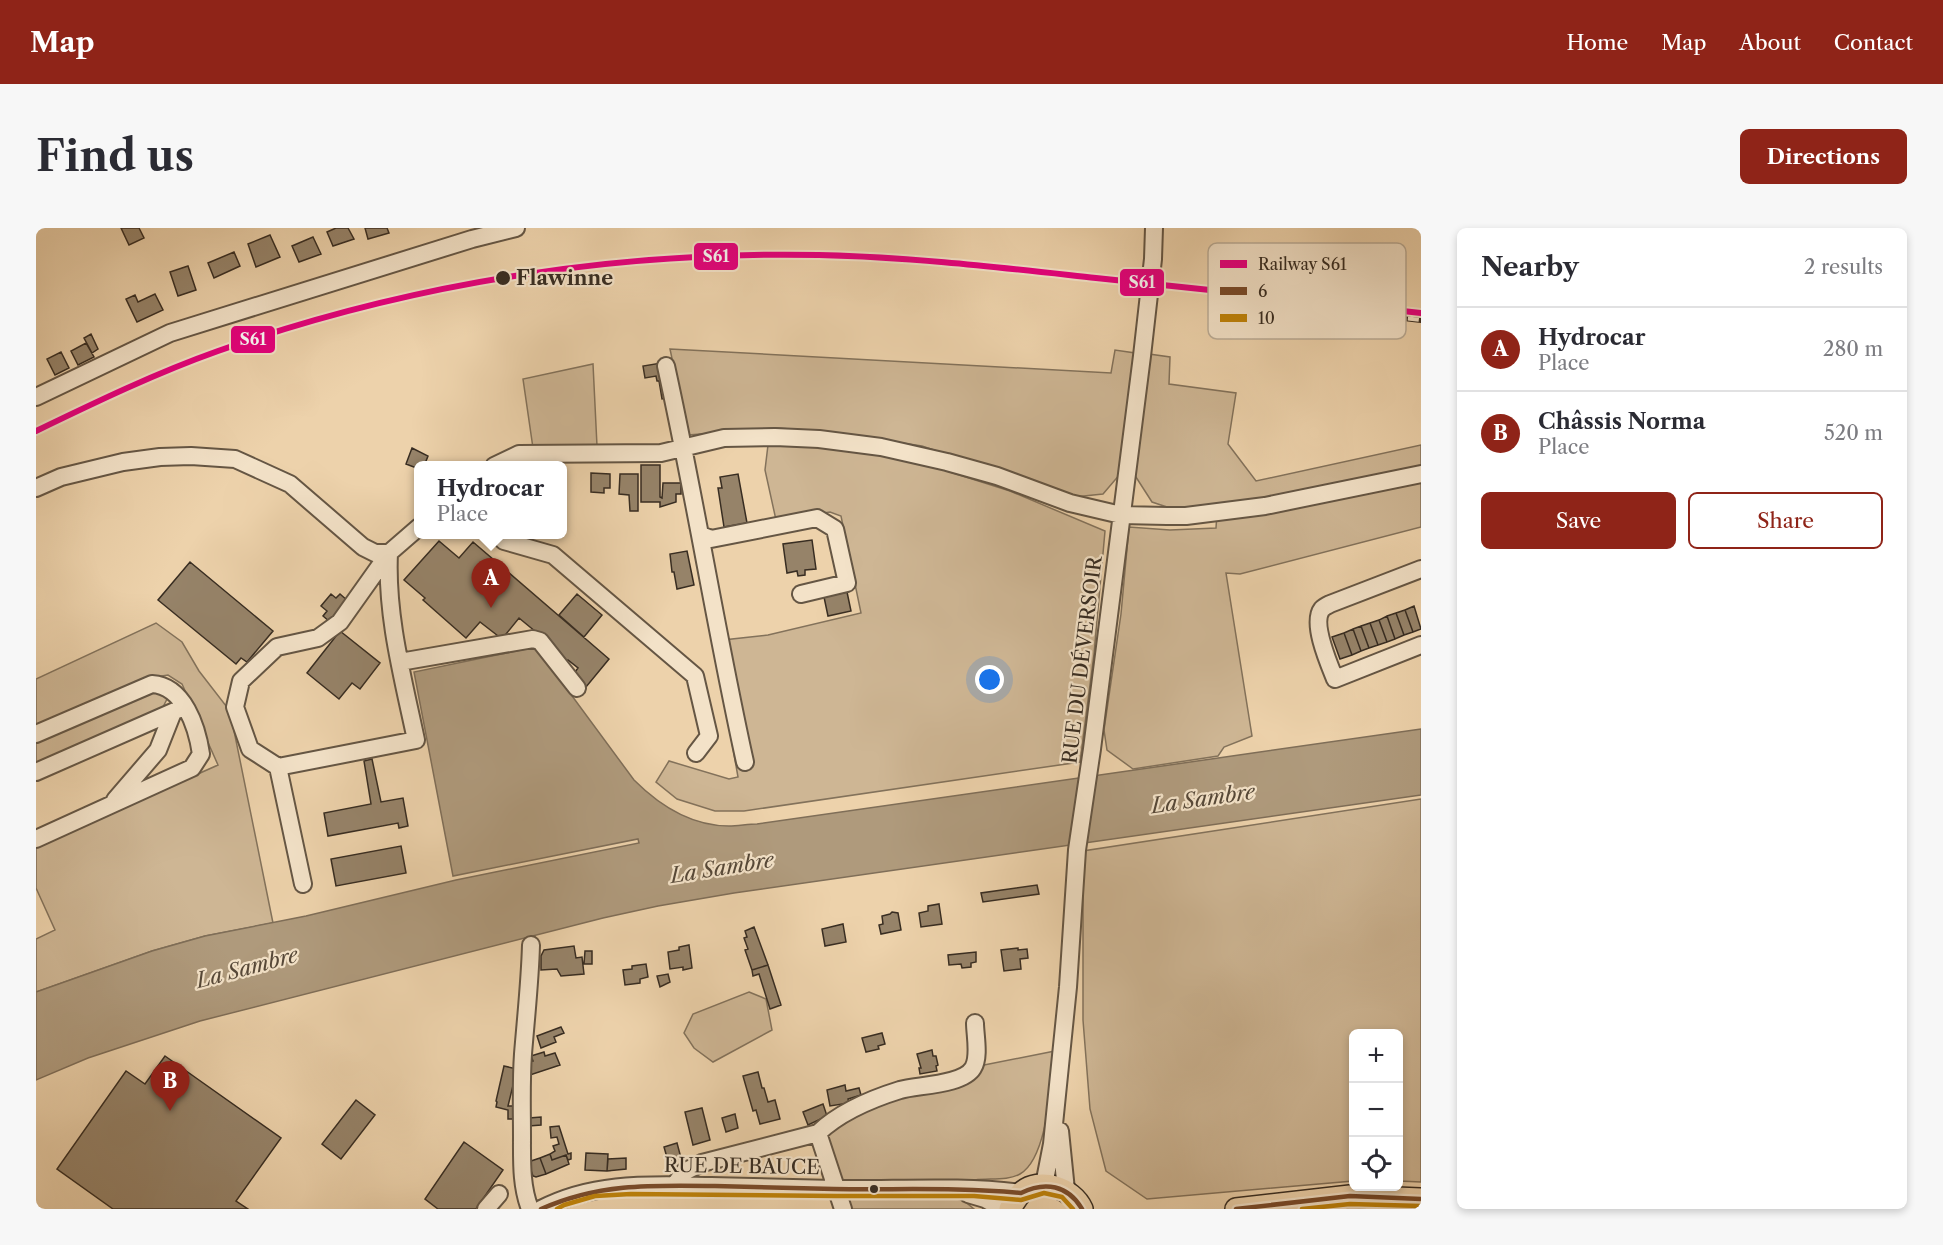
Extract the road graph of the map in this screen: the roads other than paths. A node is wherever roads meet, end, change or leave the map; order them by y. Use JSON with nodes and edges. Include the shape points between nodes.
{"nodes":[{"id":1,"x":516,"y":228,"type":"edge"},
{"id":2,"x":1154,"y":228,"type":"edge"},
{"id":3,"x":666,"y":366,"type":"dead end"},
{"id":4,"x":36,"y":397,"type":"edge"},
{"id":5,"x":684,"y":447,"type":"junction"},
{"id":6,"x":504,"y":461,"type":"edge"},
{"id":7,"x":1421,"y":474,"type":"edge"},
{"id":8,"x":36,"y":488,"type":"edge"},
{"id":9,"x":1121,"y":515,"type":"junction"},
{"id":10,"x":414,"y":531,"type":"edge"},
{"id":11,"x":701,"y":535,"type":"junction"},
{"id":12,"x":502,"y":539,"type":"edge"},
{"id":13,"x":389,"y":553,"type":"junction"},
{"id":14,"x":1421,"y":569,"type":"edge"},
{"id":15,"x":801,"y":594,"type":"dead end"},
{"id":16,"x":1421,"y":645,"type":"edge"},
{"id":17,"x":400,"y":662,"type":"junction"},
{"id":18,"x":577,"y":688,"type":"dead end"},
{"id":19,"x":178,"y":709,"type":"junction"},
{"id":20,"x":36,"y":734,"type":"edge"},
{"id":21,"x":696,"y":753,"type":"dead end"},
{"id":22,"x":745,"y":762,"type":"dead end"},
{"id":23,"x":278,"y":767,"type":"junction"},
{"id":24,"x":36,"y":772,"type":"edge"},
{"id":25,"x":111,"y":805,"type":"junction"},
{"id":26,"x":36,"y":839,"type":"edge"},
{"id":27,"x":303,"y":884,"type":"dead end"},
{"id":28,"x":531,"y":945,"type":"dead end"},
{"id":29,"x":975,"y":1023,"type":"dead end"},
{"id":30,"x":1057,"y":1097,"type":"junction"},
{"id":31,"x":818,"y":1133,"type":"junction"},
{"id":32,"x":674,"y":1185,"type":"junction"},
{"id":33,"x":1044,"y":1185,"type":"junction"},
{"id":34,"x":836,"y":1189,"type":"junction"},
{"id":35,"x":946,"y":1189,"type":"junction"},
{"id":36,"x":1066,"y":1190,"type":"junction"},
{"id":37,"x":498,"y":1194,"type":"dead end"},
{"id":38,"x":1421,"y":1198,"type":"edge"},
{"id":39,"x":1016,"y":1201,"type":"edge"},
{"id":40,"x":1421,"y":1207,"type":"edge"},
{"id":41,"x":486,"y":1209,"type":"edge"},
{"id":42,"x":530,"y":1209,"type":"edge"},
{"id":43,"x":541,"y":1209,"type":"edge"},
{"id":44,"x":843,"y":1209,"type":"edge"},
{"id":45,"x":1003,"y":1209,"type":"edge"},
{"id":46,"x":1082,"y":1209,"type":"edge"},
{"id":47,"x":1236,"y":1209,"type":"edge"},
{"id":48,"x":1400,"y":1209,"type":"edge"}],
"edges":[{"from":1,"to":4,"type":"street","via":[[170,333]]},
{"from":2,"to":9,"type":"street","name":"RUE DU DÉVERSOIR"},
{"from":3,"to":5,"type":"street"},
{"from":5,"to":6,"type":"street","via":[[661,453],[519,454]]},
{"from":5,"to":9,"type":"street","via":[[724,438],[775,437],[881,447],[957,464],[1070,503]]},
{"from":5,"to":11,"type":"street"},
{"from":7,"to":9,"type":"street","via":[[1217,513]]},
{"from":8,"to":13,"type":"street","via":[[61,477],[123,462],[191,456],[235,459],[290,484],[363,547],[375,553]]},
{"from":9,"to":30,"type":"street","name":"RUE DU DÉVERSOIR","via":[[1077,850]]},
{"from":10,"to":13,"type":"street"},
{"from":11,"to":15,"type":"street","via":[[711,539],[816,518],[835,529],[847,583]]},
{"from":11,"to":22,"type":"street"},
{"from":12,"to":21,"type":"street","via":[[553,555],[696,676],[709,736]]},
{"from":13,"to":17,"type":"street","via":[[388,579]]},
{"from":13,"to":23,"type":"street","via":[[340,622],[318,638],[277,647],[241,681],[235,707],[250,749]]},
{"from":14,"to":16,"type":"street","via":[[1330,604],[1319,617],[1322,645],[1335,679]]},
{"from":17,"to":18,"type":"street","via":[[533,639],[540,641]]},
{"from":17,"to":23,"type":"street","via":[[416,740]]},
{"from":19,"to":20,"type":"street","via":[[176,693],[152,684]]},
{"from":19,"to":24,"type":"street"},
{"from":19,"to":25,"type":"street","via":[[158,750]]},
{"from":19,"to":25,"type":"street","via":[[190,716],[199,740],[201,754],[192,768]]},
{"from":23,"to":27,"type":"street"},
{"from":25,"to":26,"type":"street"},
{"from":28,"to":42,"type":"street","via":[[522,1091],[523,1172]]},
{"from":29,"to":31,"type":"street","via":[[974,1067],[965,1077],[876,1099],[830,1122]]},
{"from":30,"to":33,"type":"street","name":"RUE DU DÉVERSOIR"},
{"from":30,"to":36,"type":"street","name":"RUE DU DÉVERSOIR"},
{"from":31,"to":32,"type":"street","via":[[702,1163],[684,1172]]},
{"from":31,"to":34,"type":"street"},
{"from":32,"to":34,"type":"street","name":"RUE DE BAUCE"},
{"from":32,"to":43,"type":"street","name":"RUE DE BAUCE","via":[[594,1189],[561,1198]]},
{"from":33,"to":36,"type":"main road"},
{"from":33,"to":39,"type":"main road","via":[[1036,1186]]},
{"from":34,"to":35,"type":"street","name":"RUE DE BAUCE"},
{"from":34,"to":44,"type":"street"},
{"from":35,"to":39,"type":"street","name":"RUE DE BAUCE","via":[[974,1188]]},
{"from":35,"to":45,"type":"street","name":"RUE DE BAUCE","via":[[985,1199]]},
{"from":36,"to":46,"type":"main road"},
{"from":37,"to":41,"type":"street"},
{"from":38,"to":47,"type":"main road","via":[[1350,1196]]},
{"from":40,"to":48,"type":"main road"}]}
